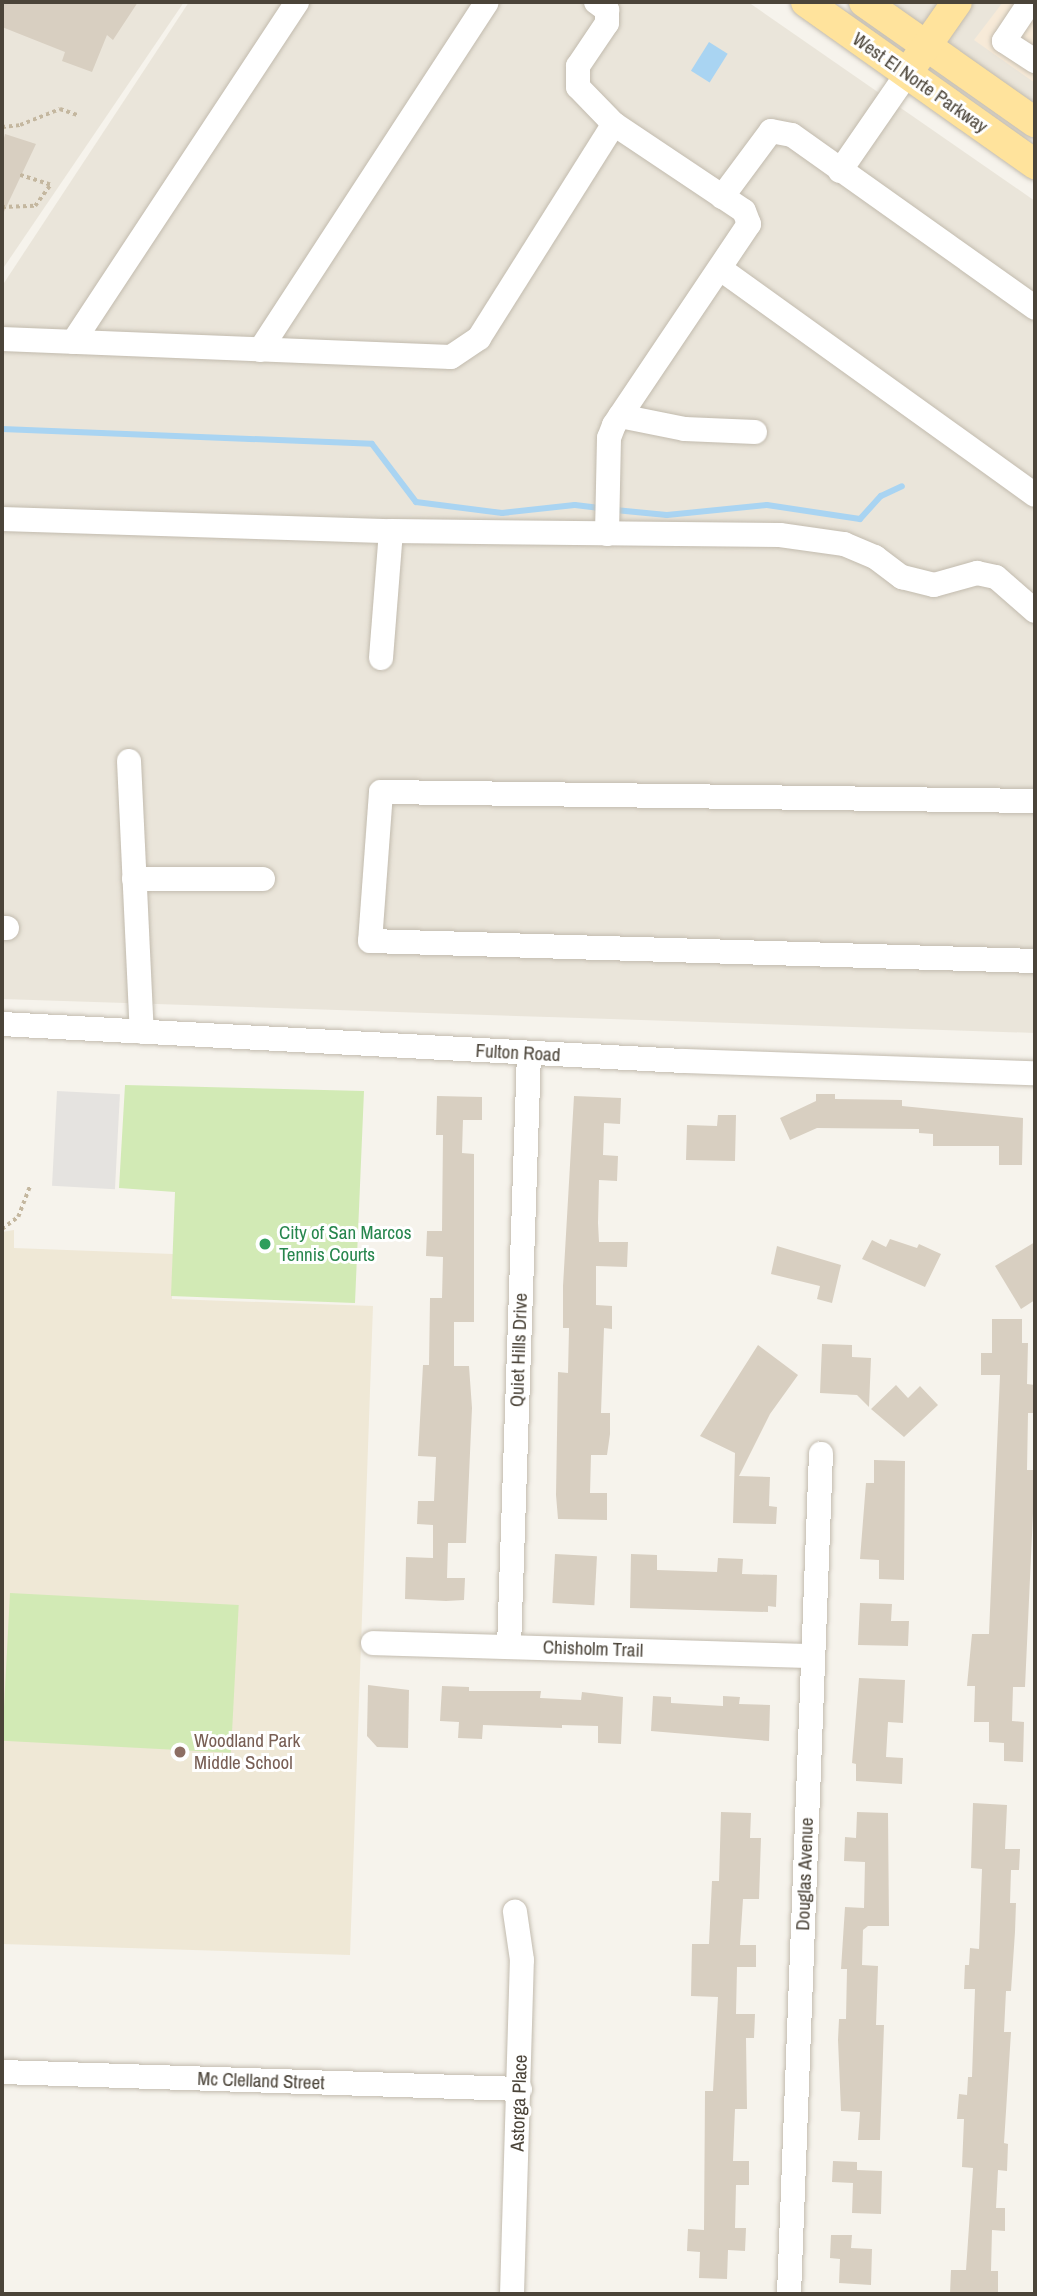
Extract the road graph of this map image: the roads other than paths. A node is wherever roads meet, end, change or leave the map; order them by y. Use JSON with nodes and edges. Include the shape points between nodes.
{"nodes":[{"id":1,"x":297,"y":2,"type":"edge"},
{"id":2,"x":487,"y":2,"type":"edge"},
{"id":3,"x":596,"y":2,"type":"edge"},
{"id":4,"x":806,"y":2,"type":"edge"},
{"id":5,"x":864,"y":2,"type":"edge"},
{"id":6,"x":957,"y":2,"type":"edge"},
{"id":7,"x":1030,"y":2,"type":"edge"},
{"id":8,"x":926,"y":45,"type":"junction"},
{"id":9,"x":1035,"y":61,"type":"edge"},
{"id":10,"x":907,"y":74,"type":"junction"},
{"id":11,"x":1035,"y":122,"type":"edge"},
{"id":12,"x":614,"y":124,"type":"junction"},
{"id":13,"x":1035,"y":164,"type":"edge"},
{"id":14,"x":840,"y":171,"type":"junction"},
{"id":15,"x":722,"y":197,"type":"junction"},
{"id":16,"x":722,"y":270,"type":"junction"},
{"id":17,"x":1035,"y":308,"type":"edge"},
{"id":18,"x":2,"y":339,"type":"edge"},
{"id":19,"x":73,"y":342,"type":"junction"},
{"id":20,"x":260,"y":350,"type":"junction"},
{"id":21,"x":620,"y":416,"type":"junction"},
{"id":22,"x":755,"y":432,"type":"dead end"},
{"id":23,"x":1035,"y":495,"type":"edge"},
{"id":24,"x":608,"y":517,"type":"junction"},
{"id":25,"x":2,"y":519,"type":"edge"},
{"id":26,"x":391,"y":531,"type":"junction"},
{"id":27,"x":1035,"y":611,"type":"edge"},
{"id":28,"x":381,"y":657,"type":"dead end"},
{"id":29,"x":129,"y":761,"type":"dead end"},
{"id":30,"x":1035,"y":801,"type":"edge"},
{"id":31,"x":134,"y":879,"type":"junction"},
{"id":32,"x":263,"y":879,"type":"dead end"},
{"id":33,"x":1035,"y":961,"type":"edge"},
{"id":34,"x":2,"y":1024,"type":"edge"},
{"id":35,"x":142,"y":1032,"type":"junction"},
{"id":36,"x":529,"y":1053,"type":"junction"},
{"id":37,"x":1035,"y":1073,"type":"edge"},
{"id":38,"x":821,"y":1454,"type":"dead end"},
{"id":39,"x":373,"y":1643,"type":"dead end"},
{"id":40,"x":509,"y":1647,"type":"junction"},
{"id":41,"x":813,"y":1656,"type":"junction"},
{"id":42,"x":515,"y":1912,"type":"dead end"},
{"id":43,"x":2,"y":2072,"type":"edge"},
{"id":44,"x":520,"y":2089,"type":"junction"},
{"id":45,"x":512,"y":2294,"type":"edge"},
{"id":46,"x":789,"y":2294,"type":"edge"}],
"edges":[{"from":1,"to":19,"type":"street"},
{"from":2,"to":20,"type":"street"},
{"from":3,"to":12,"type":"street","via":[[607,10],[607,23],[578,66],[578,87]]},
{"from":4,"to":10,"type":"main road","name":"West El Norte Parkway"},
{"from":5,"to":8,"type":"main road","name":"West El Norte Parkway"},
{"from":6,"to":8,"type":"main road"},
{"from":7,"to":9,"type":"street","via":[[1003,41]]},
{"from":8,"to":10,"type":"main road"},
{"from":8,"to":11,"type":"main road","name":"West El Norte Parkway"},
{"from":10,"to":13,"type":"main road","name":"West El Norte Parkway"},
{"from":10,"to":14,"type":"street"},
{"from":12,"to":15,"type":"street"},
{"from":12,"to":20,"type":"street","via":[[479,338],[451,357]]},
{"from":14,"to":15,"type":"street","via":[[792,135],[771,131]]},
{"from":14,"to":17,"type":"street"},
{"from":15,"to":16,"type":"street","via":[[744,211],[748,224]]},
{"from":16,"to":21,"type":"street"},
{"from":16,"to":23,"type":"street"},
{"from":18,"to":19,"type":"street"},
{"from":19,"to":20,"type":"street"},
{"from":21,"to":22,"type":"street","via":[[685,429]]},
{"from":21,"to":24,"type":"street","via":[[609,438]]},
{"from":24,"to":26,"type":"street"},
{"from":24,"to":27,"type":"street","via":[[844,544],[876,558],[902,577],[934,585],[977,573],[996,577]]},
{"from":25,"to":26,"type":"street"},
{"from":26,"to":28,"type":"street"},
{"from":29,"to":31,"type":"street"},
{"from":30,"to":33,"type":"street","via":[[381,792],[370,941]]},
{"from":31,"to":32,"type":"street"},
{"from":31,"to":35,"type":"street"},
{"from":34,"to":35,"type":"street","name":"Fulton Road"},
{"from":35,"to":36,"type":"street","name":"Fulton Road"},
{"from":36,"to":37,"type":"street","name":"Fulton Road"},
{"from":36,"to":40,"type":"street","name":"Quiet Hills Drive"},
{"from":38,"to":41,"type":"street","name":"Douglas Avenue"},
{"from":39,"to":40,"type":"street","name":"Chisholm Trail"},
{"from":40,"to":41,"type":"street","name":"Chisholm Trail"},
{"from":41,"to":46,"type":"street","name":"Douglas Avenue"},
{"from":42,"to":44,"type":"street","name":"Astorga Place","via":[[522,1960]]},
{"from":43,"to":44,"type":"street","name":"Mc Clelland Street"},
{"from":44,"to":45,"type":"street","name":"Astorga Place"}]}
